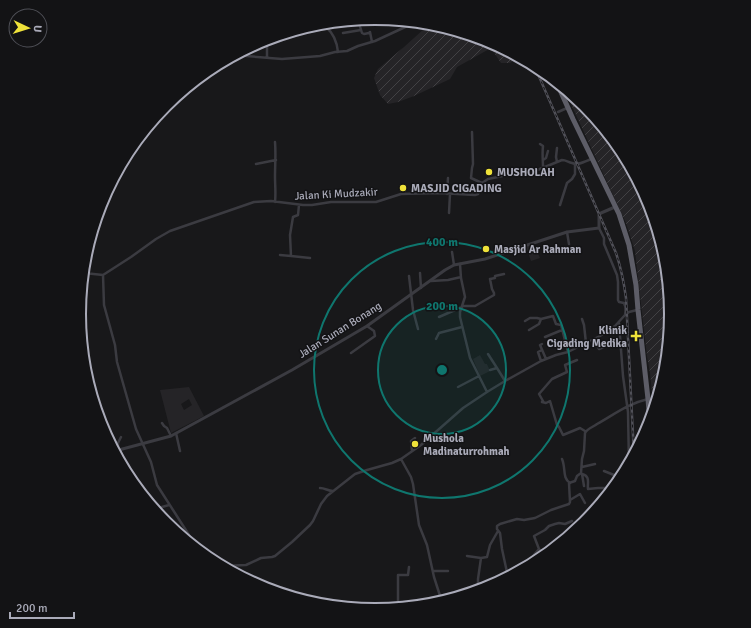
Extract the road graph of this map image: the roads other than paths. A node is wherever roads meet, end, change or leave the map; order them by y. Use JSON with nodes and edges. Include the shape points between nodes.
{"nodes":[{"id":1,"x":360,"y":26,"type":"edge"},
{"id":2,"x":406,"y":27,"type":"edge"},
{"id":3,"x":329,"y":29,"type":"edge"},
{"id":4,"x":361,"y":30,"type":"junction"},
{"id":5,"x":343,"y":33,"type":"dead end"},
{"id":6,"x":372,"y":42,"type":"junction"},
{"id":7,"x":267,"y":46,"type":"edge"},
{"id":8,"x":338,"y":52,"type":"junction"},
{"id":9,"x":247,"y":56,"type":"edge"},
{"id":10,"x":267,"y":57,"type":"junction"},
{"id":11,"x":562,"y":93,"type":"edge"},
{"id":12,"x":568,"y":108,"type":"junction"},
{"id":13,"x":558,"y":112,"type":"dead end"},
{"id":14,"x":472,"y":132,"type":"dead end"},
{"id":15,"x":275,"y":142,"type":"dead end"},
{"id":16,"x":540,"y":144,"type":"dead end"},
{"id":17,"x":557,"y":148,"type":"dead end"},
{"id":18,"x":548,"y":151,"type":"dead end"},
{"id":19,"x":592,"y":159,"type":"junction"},
{"id":20,"x":276,"y":160,"type":"junction"},
{"id":21,"x":543,"y":160,"type":"junction"},
{"id":22,"x":557,"y":162,"type":"junction"},
{"id":23,"x":256,"y":164,"type":"dead end"},
{"id":24,"x":575,"y":164,"type":"junction"},
{"id":25,"x":543,"y":168,"type":"junction"},
{"id":26,"x":448,"y":178,"type":"dead end"},
{"id":27,"x":482,"y":183,"type":"junction"},
{"id":28,"x":448,"y":194,"type":"junction"},
{"id":29,"x":275,"y":202,"type":"junction"},
{"id":30,"x":299,"y":205,"type":"junction"},
{"id":31,"x":560,"y":205,"type":"dead end"},
{"id":32,"x":616,"y":207,"type":"junction"},
{"id":33,"x":449,"y":213,"type":"dead end"},
{"id":34,"x":599,"y":228,"type":"junction"},
{"id":35,"x":568,"y":232,"type":"junction"},
{"id":36,"x":569,"y":244,"type":"dead end"},
{"id":37,"x":452,"y":252,"type":"dead end"},
{"id":38,"x":280,"y":255,"type":"dead end"},
{"id":39,"x":291,"y":256,"type":"junction"},
{"id":40,"x":310,"y":258,"type":"dead end"},
{"id":41,"x":460,"y":264,"type":"junction"},
{"id":42,"x":454,"y":265,"type":"junction"},
{"id":43,"x":420,"y":273,"type":"dead end"},
{"id":44,"x":89,"y":274,"type":"edge"},
{"id":45,"x":504,"y":274,"type":"dead end"},
{"id":46,"x":103,"y":275,"type":"junction"},
{"id":47,"x":409,"y":276,"type":"dead end"},
{"id":48,"x":461,"y":277,"type":"junction"},
{"id":49,"x":431,"y":281,"type":"junction"},
{"id":50,"x":421,"y":288,"type":"junction"},
{"id":51,"x":412,"y":294,"type":"junction"},
{"id":52,"x":462,"y":306,"type":"junction"},
{"id":53,"x":638,"y":310,"type":"junction"},
{"id":54,"x":625,"y":315,"type":"junction"},
{"id":55,"x":439,"y":318,"type":"dead end"},
{"id":56,"x":541,"y":319,"type":"junction"},
{"id":57,"x":582,"y":319,"type":"dead end"},
{"id":58,"x":525,"y":321,"type":"dead end"},
{"id":59,"x":619,"y":322,"type":"junction"},
{"id":60,"x":367,"y":326,"type":"junction"},
{"id":61,"x":462,"y":327,"type":"junction"},
{"id":62,"x":418,"y":329,"type":"dead end"},
{"id":63,"x":529,"y":330,"type":"dead end"},
{"id":64,"x":562,"y":330,"type":"junction"},
{"id":65,"x":545,"y":337,"type":"dead end"},
{"id":66,"x":436,"y":339,"type":"dead end"},
{"id":67,"x":594,"y":339,"type":"junction"},
{"id":68,"x":586,"y":343,"type":"junction"},
{"id":69,"x":542,"y":344,"type":"dead end"},
{"id":70,"x":606,"y":346,"type":"dead end"},
{"id":71,"x":542,"y":350,"type":"junction"},
{"id":72,"x":351,"y":352,"type":"dead end"},
{"id":73,"x":568,"y":352,"type":"junction"},
{"id":74,"x":488,"y":354,"type":"dead end"},
{"id":75,"x":546,"y":359,"type":"junction"},
{"id":76,"x":577,"y":360,"type":"dead end"},
{"id":77,"x":541,"y":362,"type":"junction"},
{"id":78,"x":497,"y":368,"type":"junction"},
{"id":79,"x":490,"y":370,"type":"dead end"},
{"id":80,"x":479,"y":376,"type":"junction"},
{"id":81,"x":505,"y":381,"type":"junction"},
{"id":82,"x":458,"y":387,"type":"dead end"},
{"id":83,"x":486,"y":392,"type":"junction"},
{"id":84,"x":648,"y":399,"type":"junction"},
{"id":85,"x":627,"y":406,"type":"junction"},
{"id":86,"x":649,"y":408,"type":"edge"},
{"id":87,"x":162,"y":423,"type":"dead end"},
{"id":88,"x":586,"y":431,"type":"junction"},
{"id":89,"x":176,"y":433,"type":"junction"},
{"id":90,"x":171,"y":436,"type":"junction"},
{"id":91,"x":121,"y":437,"type":"dead end"},
{"id":92,"x":415,"y":438,"type":"dead end"},
{"id":93,"x":142,"y":444,"type":"junction"},
{"id":94,"x":118,"y":445,"type":"edge"},
{"id":95,"x":121,"y":450,"type":"edge"},
{"id":96,"x":412,"y":451,"type":"junction"},
{"id":97,"x":180,"y":452,"type":"dead end"},
{"id":98,"x":629,"y":454,"type":"edge"},
{"id":99,"x":401,"y":459,"type":"junction"},
{"id":100,"x":562,"y":459,"type":"dead end"},
{"id":101,"x":595,"y":464,"type":"dead end"},
{"id":102,"x":582,"y":467,"type":"junction"},
{"id":103,"x":604,"y":471,"type":"dead end"},
{"id":104,"x":582,"y":474,"type":"junction"},
{"id":105,"x":616,"y":475,"type":"edge"},
{"id":106,"x":570,"y":483,"type":"junction"},
{"id":107,"x":584,"y":486,"type":"dead end"},
{"id":108,"x":320,"y":488,"type":"dead end"},
{"id":109,"x":606,"y":488,"type":"edge"},
{"id":110,"x":334,"y":491,"type":"junction"},
{"id":111,"x":570,"y":500,"type":"junction"},
{"id":112,"x":585,"y":503,"type":"dead end"},
{"id":113,"x":169,"y":505,"type":"junction"},
{"id":114,"x":161,"y":508,"type":"edge"},
{"id":115,"x":572,"y":521,"type":"dead end"},
{"id":116,"x":498,"y":531,"type":"junction"},
{"id":117,"x":187,"y":533,"type":"edge"},
{"id":118,"x":539,"y":548,"type":"junction"},
{"id":119,"x":541,"y":550,"type":"edge"},
{"id":120,"x":466,"y":556,"type":"dead end"},
{"id":121,"x":534,"y":556,"type":"edge"},
{"id":122,"x":481,"y":558,"type":"junction"},
{"id":123,"x":234,"y":566,"type":"edge"},
{"id":124,"x":409,"y":567,"type":"dead end"},
{"id":125,"x":433,"y":571,"type":"junction"},
{"id":126,"x":448,"y":571,"type":"dead end"},
{"id":127,"x":507,"y":571,"type":"edge"},
{"id":128,"x":478,"y":584,"type":"edge"},
{"id":129,"x":440,"y":595,"type":"edge"},
{"id":130,"x":398,"y":602,"type":"edge"}],
"edges":[{"from":1,"to":4,"type":"street"},
{"from":2,"to":6,"type":"street"},
{"from":3,"to":8,"type":"street","via":[[336,40]]},
{"from":4,"to":5,"type":"street"},
{"from":4,"to":6,"type":"street","via":[[364,34],[370,32]]},
{"from":6,"to":8,"type":"street"},
{"from":7,"to":10,"type":"street"},
{"from":8,"to":10,"type":"street","via":[[303,58]]},
{"from":9,"to":10,"type":"street"},
{"from":11,"to":12,"type":"highway"},
{"from":12,"to":13,"type":"street"},
{"from":12,"to":19,"type":"highway"},
{"from":14,"to":27,"type":"street","via":[[471,178]]},
{"from":15,"to":20,"type":"street"},
{"from":16,"to":21,"type":"street","via":[[543,146]]},
{"from":17,"to":22,"type":"street"},
{"from":18,"to":21,"type":"street"},
{"from":19,"to":24,"type":"street","name":"Jalan Ki Mudzakir"},
{"from":19,"to":32,"type":"highway"},
{"from":20,"to":23,"type":"street"},
{"from":20,"to":29,"type":"street"},
{"from":21,"to":25,"type":"street"},
{"from":22,"to":24,"type":"street","name":"Jalan Ki Mudzakir","via":[[564,160]]},
{"from":22,"to":25,"type":"street","name":"Jalan Ki Mudzakir"},
{"from":24,"to":31,"type":"street","via":[[575,174],[567,183]]},
{"from":25,"to":27,"type":"street","name":"Jalan Ki Mudzakir","via":[[488,179]]},
{"from":26,"to":28,"type":"street"},
{"from":27,"to":28,"type":"street","name":"Jalan Ki Mudzakir","via":[[477,195]]},
{"from":28,"to":30,"type":"street","name":"Jalan Ki Mudzakir","via":[[400,194],[376,202]]},
{"from":28,"to":33,"type":"street"},
{"from":29,"to":30,"type":"street","name":"Jalan Ki Mudzakir"},
{"from":29,"to":46,"type":"street","name":"Jalan Ki Mudzakir","via":[[249,204],[170,231]]},
{"from":30,"to":39,"type":"street","via":[[299,215],[293,218]]},
{"from":32,"to":34,"type":"street","via":[[599,215]]},
{"from":32,"to":53,"type":"highway","via":[[629,245]]},
{"from":34,"to":35,"type":"street","name":"Jalan Sunan Bonang"},
{"from":34,"to":54,"type":"street","via":[[617,276],[618,300],[625,305]]},
{"from":35,"to":36,"type":"street"},
{"from":35,"to":41,"type":"street","name":"Jalan Sunan Bonang","via":[[485,259]]},
{"from":37,"to":42,"type":"street"},
{"from":38,"to":39,"type":"street"},
{"from":39,"to":40,"type":"street"},
{"from":41,"to":42,"type":"street","name":"Jalan Sunan Bonang"},
{"from":41,"to":48,"type":"street"},
{"from":42,"to":49,"type":"street","name":"Jalan Sunan Bonang"},
{"from":43,"to":50,"type":"street"},
{"from":44,"to":46,"type":"street"},
{"from":45,"to":52,"type":"street","via":[[490,279],[494,295],[474,306]]},
{"from":46,"to":93,"type":"street","via":[[104,305],[117,362]]},
{"from":47,"to":51,"type":"street"},
{"from":48,"to":49,"type":"street"},
{"from":48,"to":52,"type":"street","via":[[465,294]]},
{"from":49,"to":50,"type":"street","name":"Jalan Sunan Bonang"},
{"from":50,"to":51,"type":"street","name":"Jalan Sunan Bonang"},
{"from":51,"to":60,"type":"street","name":"Jalan Sunan Bonang"},
{"from":51,"to":62,"type":"street"},
{"from":52,"to":55,"type":"street"},
{"from":52,"to":61,"type":"street"},
{"from":53,"to":54,"type":"street"},
{"from":53,"to":84,"type":"highway"},
{"from":54,"to":59,"type":"street"},
{"from":56,"to":58,"type":"street","via":[[530,318]]},
{"from":56,"to":63,"type":"street","via":[[539,324]]},
{"from":56,"to":64,"type":"street","via":[[553,316],[556,323],[561,324]]},
{"from":57,"to":68,"type":"street"},
{"from":59,"to":67,"type":"street","via":[[605,334]]},
{"from":59,"to":85,"type":"street"},
{"from":60,"to":72,"type":"street","via":[[374,331],[375,336]]},
{"from":60,"to":89,"type":"street","name":"Jalan Sunan Bonang"},
{"from":61,"to":66,"type":"street","via":[[439,333]]},
{"from":61,"to":80,"type":"street","via":[[470,358]]},
{"from":64,"to":65,"type":"street"},
{"from":64,"to":73,"type":"street"},
{"from":67,"to":68,"type":"street"},
{"from":67,"to":70,"type":"street","via":[[599,349]]},
{"from":68,"to":73,"type":"street"},
{"from":69,"to":71,"type":"street"},
{"from":71,"to":75,"type":"street"},
{"from":71,"to":77,"type":"street","via":[[538,352]]},
{"from":73,"to":75,"type":"street"},
{"from":74,"to":78,"type":"street"},
{"from":75,"to":77,"type":"street"},
{"from":76,"to":88,"type":"street","via":[[565,366],[566,372],[552,379],[538,394],[543,402],[550,400],[557,425],[563,435],[580,428]]},
{"from":77,"to":81,"type":"street"},
{"from":78,"to":79,"type":"street"},
{"from":78,"to":81,"type":"street"},
{"from":80,"to":82,"type":"street"},
{"from":80,"to":83,"type":"street"},
{"from":81,"to":83,"type":"street"},
{"from":83,"to":96,"type":"street"},
{"from":84,"to":85,"type":"street"},
{"from":84,"to":86,"type":"highway"},
{"from":85,"to":88,"type":"street"},
{"from":85,"to":98,"type":"street"},
{"from":87,"to":90,"type":"street"},
{"from":88,"to":102,"type":"street"},
{"from":89,"to":90,"type":"street","name":"Jalan Sunan Bonang"},
{"from":89,"to":97,"type":"street"},
{"from":90,"to":93,"type":"street","name":"Jalan Sunan Bonang"},
{"from":91,"to":94,"type":"street"},
{"from":92,"to":96,"type":"street","via":[[411,441]]},
{"from":93,"to":95,"type":"street","name":"Jalan Sunan Bonang"},
{"from":93,"to":113,"type":"street","via":[[151,462],[157,484]]},
{"from":96,"to":99,"type":"street"},
{"from":99,"to":110,"type":"street","via":[[355,474]]},
{"from":99,"to":125,"type":"street","via":[[413,484],[418,521]]},
{"from":100,"to":106,"type":"street","via":[[564,472]]},
{"from":101,"to":102,"type":"street"},
{"from":102,"to":104,"type":"street"},
{"from":103,"to":105,"type":"street"},
{"from":104,"to":106,"type":"street"},
{"from":104,"to":107,"type":"street"},
{"from":104,"to":109,"type":"street","via":[[588,477],[588,490]]},
{"from":106,"to":111,"type":"street"},
{"from":108,"to":110,"type":"street"},
{"from":110,"to":123,"type":"street","via":[[326,496],[313,522],[275,556],[261,558],[246,565]]},
{"from":111,"to":112,"type":"street","via":[[580,494]]},
{"from":111,"to":116,"type":"street","via":[[569,504],[535,518],[517,519],[500,524],[497,526]]},
{"from":113,"to":114,"type":"street"},
{"from":113,"to":117,"type":"street"},
{"from":115,"to":118,"type":"street","via":[[549,526],[534,536]]},
{"from":116,"to":122,"type":"street","via":[[487,557]]},
{"from":116,"to":127,"type":"street"},
{"from":118,"to":119,"type":"street"},
{"from":118,"to":121,"type":"street"},
{"from":120,"to":122,"type":"street"},
{"from":122,"to":128,"type":"street"},
{"from":124,"to":130,"type":"street","via":[[408,575],[398,575]]},
{"from":125,"to":126,"type":"street"},
{"from":125,"to":129,"type":"street"}]}
